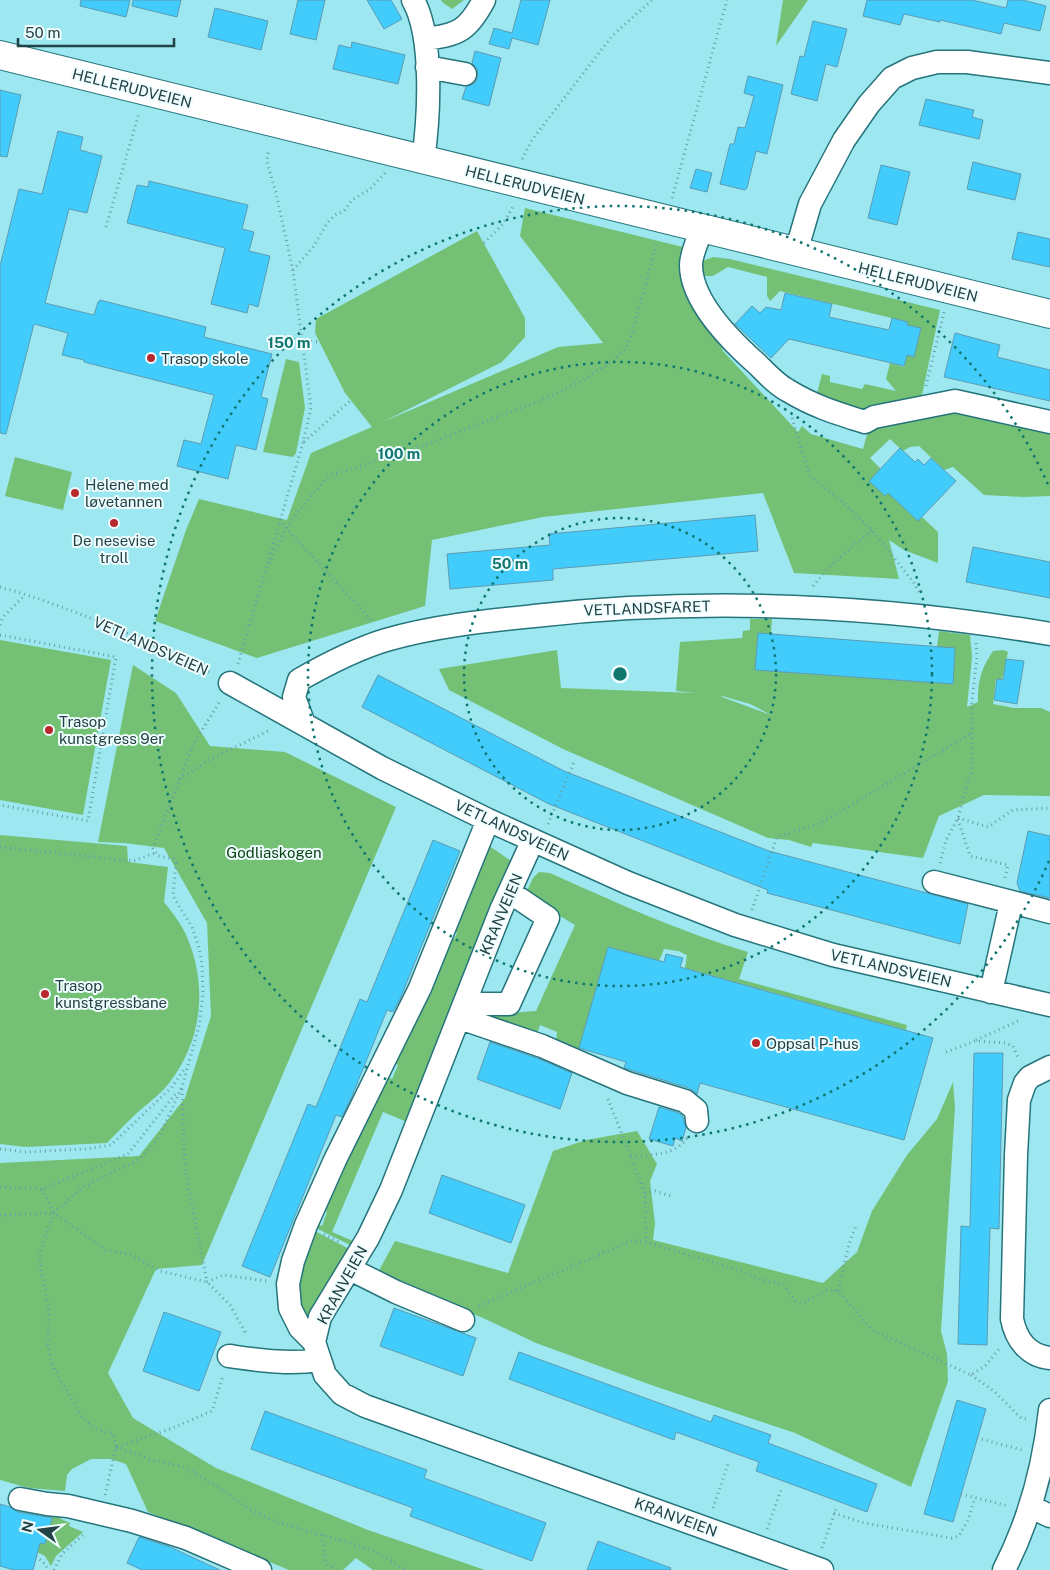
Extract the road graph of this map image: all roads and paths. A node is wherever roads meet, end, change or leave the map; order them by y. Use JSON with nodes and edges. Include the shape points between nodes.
{"nodes":[{"id":1,"x":413,"y":0,"type":"edge"},
{"id":2,"x":484,"y":0,"type":"edge"},
{"id":3,"x":652,"y":0,"type":"edge"},
{"id":4,"x":726,"y":0,"type":"edge"},
{"id":5,"x":425,"y":39,"type":"junction"},
{"id":6,"x":0,"y":55,"type":"edge"},
{"id":7,"x":427,"y":67,"type":"junction"},
{"id":8,"x":1050,"y":73,"type":"edge"},
{"id":9,"x":465,"y":74,"type":"dead end"},
{"id":10,"x":140,"y":109,"type":"dead end"},
{"id":11,"x":268,"y":152,"type":"dead end"},
{"id":12,"x":522,"y":158,"type":"dead end"},
{"id":13,"x":423,"y":160,"type":"junction"},
{"id":14,"x":388,"y":170,"type":"dead end"},
{"id":15,"x":516,"y":201,"type":"dead end"},
{"id":16,"x":672,"y":201,"type":"dead end"},
{"id":17,"x":106,"y":227,"type":"dead end"},
{"id":18,"x":702,"y":229,"type":"junction"},
{"id":19,"x":659,"y":237,"type":"dead end"},
{"id":20,"x":484,"y":243,"type":"dead end"},
{"id":21,"x":796,"y":252,"type":"junction"},
{"id":22,"x":293,"y":270,"type":"junction"},
{"id":23,"x":945,"y":307,"type":"dead end"},
{"id":24,"x":1050,"y":314,"type":"edge"},
{"id":25,"x":301,"y":341,"type":"junction"},
{"id":26,"x":320,"y":342,"type":"dead end"},
{"id":27,"x":785,"y":390,"type":"junction"},
{"id":28,"x":351,"y":400,"type":"dead end"},
{"id":29,"x":921,"y":408,"type":"junction"},
{"id":30,"x":1050,"y":422,"type":"edge"},
{"id":31,"x":303,"y":443,"type":"junction"},
{"id":32,"x":280,"y":519,"type":"junction"},
{"id":33,"x":286,"y":528,"type":"junction"},
{"id":34,"x":872,"y":530,"type":"junction"},
{"id":35,"x":264,"y":573,"type":"junction"},
{"id":36,"x":0,"y":587,"type":"edge"},
{"id":37,"x":808,"y":592,"type":"dead end"},
{"id":38,"x":25,"y":595,"type":"junction"},
{"id":39,"x":921,"y":595,"type":"dead end"},
{"id":40,"x":976,"y":622,"type":"junction"},
{"id":41,"x":0,"y":625,"type":"edge"},
{"id":42,"x":378,"y":628,"type":"dead end"},
{"id":43,"x":1050,"y":634,"type":"edge"},
{"id":44,"x":0,"y":635,"type":"edge"},
{"id":45,"x":230,"y":683,"type":"junction"},
{"id":46,"x":304,"y":724,"type":"junction"},
{"id":47,"x":274,"y":728,"type":"dead end"},
{"id":48,"x":972,"y":733,"type":"junction"},
{"id":49,"x":574,"y":762,"type":"dead end"},
{"id":50,"x":179,"y":780,"type":"junction"},
{"id":51,"x":0,"y":805,"type":"edge"},
{"id":52,"x":1050,"y":808,"type":"edge"},
{"id":53,"x":958,"y":818,"type":"junction"},
{"id":54,"x":488,"y":820,"type":"junction"},
{"id":55,"x":539,"y":835,"type":"junction"},
{"id":56,"x":0,"y":846,"type":"edge"},
{"id":57,"x":155,"y":853,"type":"junction"},
{"id":58,"x":934,"y":882,"type":"joint"},
{"id":59,"x":509,"y":894,"type":"junction"},
{"id":60,"x":1006,"y":902,"type":"junction"},
{"id":61,"x":1050,"y":912,"type":"edge"},
{"id":62,"x":751,"y":913,"type":"dead end"},
{"id":63,"x":991,"y":992,"type":"junction"},
{"id":64,"x":1050,"y":1005,"type":"edge"},
{"id":65,"x":464,"y":1008,"type":"junction"},
{"id":66,"x":1020,"y":1020,"type":"dead end"},
{"id":67,"x":975,"y":1041,"type":"junction"},
{"id":68,"x":946,"y":1052,"type":"dead end"},
{"id":69,"x":187,"y":1066,"type":"junction"},
{"id":70,"x":1050,"y":1067,"type":"edge"},
{"id":71,"x":594,"y":1069,"type":"junction"},
{"id":72,"x":1025,"y":1083,"type":"junction"},
{"id":73,"x":182,"y":1087,"type":"junction"},
{"id":74,"x":697,"y":1121,"type":"joint"},
{"id":75,"x":0,"y":1149,"type":"edge"},
{"id":76,"x":631,"y":1157,"type":"junction"},
{"id":77,"x":0,"y":1187,"type":"edge"},
{"id":78,"x":42,"y":1189,"type":"junction"},
{"id":79,"x":645,"y":1193,"type":"junction"},
{"id":80,"x":674,"y":1197,"type":"dead end"},
{"id":81,"x":54,"y":1213,"type":"junction"},
{"id":82,"x":0,"y":1215,"type":"edge"},
{"id":83,"x":306,"y":1224,"type":"junction"},
{"id":84,"x":856,"y":1226,"type":"dead end"},
{"id":85,"x":646,"y":1242,"type":"junction"},
{"id":86,"x":354,"y":1261,"type":"junction"},
{"id":87,"x":207,"y":1282,"type":"junction"},
{"id":88,"x":288,"y":1284,"type":"junction"},
{"id":89,"x":838,"y":1291,"type":"junction"},
{"id":90,"x":459,"y":1318,"type":"joint"},
{"id":91,"x":1014,"y":1331,"type":"junction"},
{"id":92,"x":316,"y":1351,"type":"junction"},
{"id":93,"x":233,"y":1357,"type":"junction"},
{"id":94,"x":1050,"y":1358,"type":"edge"},
{"id":95,"x":971,"y":1375,"type":"junction"},
{"id":96,"x":1049,"y":1416,"type":"edge"},
{"id":97,"x":977,"y":1438,"type":"dead end"},
{"id":98,"x":116,"y":1448,"type":"junction"},
{"id":99,"x":1024,"y":1450,"type":"dead end"},
{"id":100,"x":729,"y":1461,"type":"dead end"},
{"id":101,"x":781,"y":1490,"type":"dead end"},
{"id":102,"x":961,"y":1494,"type":"dead end"},
{"id":103,"x":975,"y":1498,"type":"junction"},
{"id":104,"x":20,"y":1499,"type":"dead end"},
{"id":105,"x":1030,"y":1510,"type":"edge"},
{"id":106,"x":100,"y":1514,"type":"junction"},
{"id":107,"x":706,"y":1528,"type":"junction"},
{"id":108,"x":322,"y":1535,"type":"junction"},
{"id":109,"x":761,"y":1548,"type":"junction"},
{"id":110,"x":36,"y":1556,"type":"dead end"},
{"id":111,"x":819,"y":1569,"type":"edge"},
{"id":112,"x":48,"y":1570,"type":"edge"},
{"id":113,"x":54,"y":1570,"type":"edge"},
{"id":114,"x":260,"y":1570,"type":"edge"},
{"id":115,"x":336,"y":1570,"type":"edge"},
{"id":116,"x":406,"y":1570,"type":"edge"},
{"id":117,"x":1004,"y":1570,"type":"edge"}],
"edges":[{"from":1,"to":5,"type":"street"},
{"from":2,"to":5,"type":"street","via":[[467,26],[448,36]]},
{"from":3,"to":12,"type":"path","via":[[612,36],[532,140]]},
{"from":4,"to":16,"type":"path"},
{"from":5,"to":7,"type":"street"},
{"from":6,"to":13,"type":"main road","name":"HELLERUDVEIEN"},
{"from":7,"to":9,"type":"street"},
{"from":7,"to":13,"type":"street","via":[[428,131]]},
{"from":8,"to":21,"type":"street","via":[[967,62],[937,62],[912,68],[892,78],[844,140],[810,204]]},
{"from":10,"to":17,"type":"path"},
{"from":11,"to":22,"type":"path","via":[[267,162]]},
{"from":13,"to":18,"type":"main road","name":"HELLERUDVEIEN"},
{"from":14,"to":22,"type":"path","via":[[370,189],[356,196],[344,211],[328,222],[313,247]]},
{"from":15,"to":20,"type":"path","via":[[510,215]]},
{"from":18,"to":21,"type":"main road","name":"HELLERUDVEIEN"},
{"from":18,"to":27,"type":"street","via":[[691,266],[699,296],[711,316],[745,354]]},
{"from":19,"to":33,"type":"path","via":[[633,330],[626,348],[614,360],[554,395],[422,446],[329,476]]},
{"from":21,"to":24,"type":"main road","name":"HELLERUDVEIEN"},
{"from":22,"to":25,"type":"path"},
{"from":23,"to":29,"type":"path"},
{"from":25,"to":26,"type":"path"},
{"from":25,"to":31,"type":"path","via":[[311,408]]},
{"from":27,"to":29,"type":"street","via":[[823,410],[865,422],[874,417]]},
{"from":27,"to":34,"type":"path","via":[[810,476]]},
{"from":28,"to":31,"type":"path"},
{"from":29,"to":30,"type":"street","via":[[955,402]]},
{"from":31,"to":32,"type":"path"},
{"from":32,"to":33,"type":"path"},
{"from":32,"to":35,"type":"path"},
{"from":33,"to":35,"type":"path"},
{"from":33,"to":42,"type":"path"},
{"from":34,"to":37,"type":"path","via":[[830,566]]},
{"from":34,"to":39,"type":"path"},
{"from":35,"to":45,"type":"path"},
{"from":36,"to":38,"type":"path","name":"VETLANDSVEIEN"},
{"from":38,"to":41,"type":"path","via":[[3,617]]},
{"from":38,"to":45,"type":"path","name":"VETLANDSVEIEN","via":[[118,628]]},
{"from":40,"to":43,"type":"street","name":"VETLANDSFARET"},
{"from":40,"to":46,"type":"street","name":"VETLANDSFARET","via":[[807,607],[709,606],[578,610],[432,629],[384,640],[330,662],[299,680],[294,698]]},
{"from":40,"to":48,"type":"path"},
{"from":44,"to":51,"type":"path","via":[[116,657],[88,821]]},
{"from":45,"to":46,"type":"street","name":"VETLANDSVEIEN"},
{"from":45,"to":50,"type":"path","via":[[193,745]]},
{"from":46,"to":54,"type":"street","name":"VETLANDSVEIEN","via":[[382,768]]},
{"from":47,"to":50,"type":"path","via":[[206,761]]},
{"from":48,"to":53,"type":"path","via":[[972,768]]},
{"from":48,"to":62,"type":"path","via":[[819,824],[777,837]]},
{"from":49,"to":55,"type":"path"},
{"from":50,"to":57,"type":"path","via":[[153,848]]},
{"from":52,"to":53,"type":"path","via":[[1013,810],[988,827]]},
{"from":53,"to":58,"type":"path","via":[[946,840]]},
{"from":53,"to":60,"type":"path","via":[[970,856],[1008,865]]},
{"from":54,"to":55,"type":"street","name":"VETLANDSVEIEN"},
{"from":54,"to":83,"type":"street","via":[[409,1014],[364,1099]]},
{"from":55,"to":59,"type":"street","name":"KRANVEIEN"},
{"from":55,"to":63,"type":"street","name":"VETLANDSVEIEN","via":[[628,883],[735,925],[833,955]]},
{"from":56,"to":57,"type":"path","via":[[133,861]]},
{"from":57,"to":69,"type":"path","via":[[174,859],[176,863],[173,896],[192,927],[202,964],[199,1026]]},
{"from":58,"to":60,"type":"street"},
{"from":59,"to":65,"type":"street","name":"KRANVEIEN"},
{"from":59,"to":65,"type":"street","via":[[548,918],[509,1004],[478,1004]]},
{"from":60,"to":61,"type":"street"},
{"from":60,"to":63,"type":"street"},
{"from":63,"to":64,"type":"street","name":"VETLANDSVEIEN"},
{"from":65,"to":71,"type":"street"},
{"from":65,"to":86,"type":"street","name":"KRANVEIEN","via":[[391,1190]]},
{"from":66,"to":67,"type":"path"},
{"from":67,"to":68,"type":"path"},
{"from":67,"to":72,"type":"path","via":[[1013,1046]]},
{"from":69,"to":73,"type":"path"},
{"from":69,"to":75,"type":"path","via":[[172,1087],[110,1145],[24,1152]]},
{"from":70,"to":72,"type":"street"},
{"from":71,"to":74,"type":"street","via":[[685,1101],[696,1110]]},
{"from":71,"to":76,"type":"path"},
{"from":72,"to":91,"type":"street","via":[[1019,1100],[1016,1155]]},
{"from":73,"to":78,"type":"path","via":[[128,1154]]},
{"from":73,"to":81,"type":"path","via":[[158,1139],[140,1159],[83,1187]]},
{"from":73,"to":87,"type":"path","via":[[185,1168]]},
{"from":74,"to":76,"type":"path","via":[[682,1146]]},
{"from":76,"to":79,"type":"path"},
{"from":77,"to":78,"type":"path"},
{"from":78,"to":81,"type":"path"},
{"from":79,"to":80,"type":"path","via":[[655,1191]]},
{"from":79,"to":85,"type":"path"},
{"from":81,"to":82,"type":"path"},
{"from":81,"to":87,"type":"path","via":[[106,1250],[131,1255],[160,1271]]},
{"from":81,"to":98,"type":"path","via":[[44,1236],[40,1259],[49,1310],[48,1345],[52,1365],[82,1417],[95,1429],[114,1434]]},
{"from":83,"to":86,"type":"path"},
{"from":83,"to":88,"type":"street"},
{"from":84,"to":89,"type":"path"},
{"from":85,"to":89,"type":"path","via":[[783,1284],[795,1301],[802,1304],[827,1290]]},
{"from":85,"to":90,"type":"path","via":[[633,1240]]},
{"from":86,"to":90,"type":"street","via":[[396,1292]]},
{"from":86,"to":92,"type":"street","name":"KRANVEIEN","via":[[320,1318]]},
{"from":87,"to":88,"type":"path","via":[[222,1276]]},
{"from":87,"to":93,"type":"path","via":[[230,1305],[245,1332]]},
{"from":88,"to":92,"type":"street","via":[[290,1308]]},
{"from":89,"to":95,"type":"path","via":[[872,1330]]},
{"from":91,"to":94,"type":"street","via":[[1031,1352]]},
{"from":91,"to":95,"type":"path","via":[[985,1366]]},
{"from":92,"to":93,"type":"street","via":[[306,1362]]},
{"from":92,"to":107,"type":"street","name":"KRANVEIEN","via":[[325,1375],[338,1390],[365,1406]]},
{"from":93,"to":98,"type":"path","via":[[212,1411]]},
{"from":95,"to":96,"type":"path","via":[[994,1391],[1022,1418]]},
{"from":96,"to":105,"type":"street","via":[[1046,1445]]},
{"from":97,"to":99,"type":"path"},
{"from":98,"to":106,"type":"path"},
{"from":98,"to":108,"type":"path","via":[[184,1467],[249,1509],[277,1522]]},
{"from":100,"to":107,"type":"path"},
{"from":101,"to":109,"type":"path"},
{"from":102,"to":103,"type":"path"},
{"from":103,"to":105,"type":"path"},
{"from":103,"to":111,"type":"path","via":[[959,1536],[952,1538],[864,1523],[835,1511]]},
{"from":104,"to":106,"type":"street"},
{"from":105,"to":117,"type":"street"},
{"from":106,"to":113,"type":"path","via":[[62,1554]]},
{"from":106,"to":114,"type":"street","via":[[186,1538]]},
{"from":107,"to":109,"type":"street","name":"KRANVEIEN"},
{"from":108,"to":115,"type":"path","via":[[326,1563]]},
{"from":108,"to":116,"type":"path","via":[[374,1551]]},
{"from":109,"to":111,"type":"street","name":"KRANVEIEN"},
{"from":110,"to":112,"type":"path"}]}
